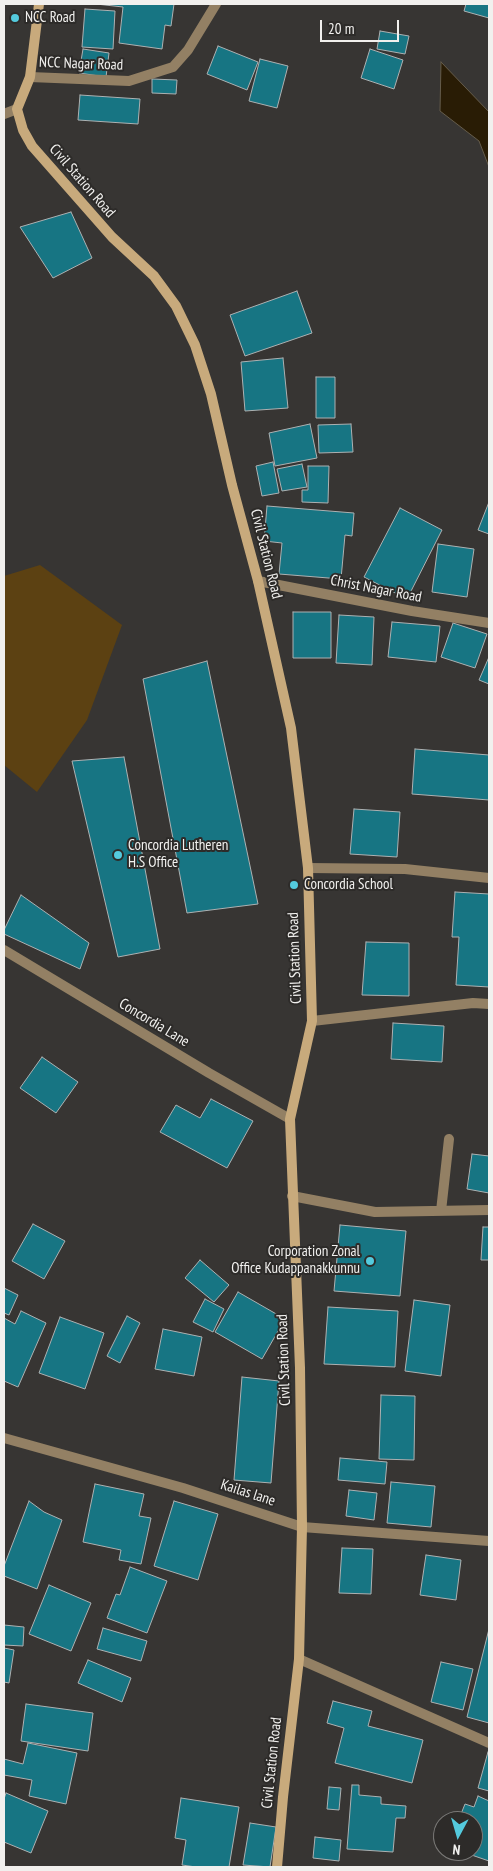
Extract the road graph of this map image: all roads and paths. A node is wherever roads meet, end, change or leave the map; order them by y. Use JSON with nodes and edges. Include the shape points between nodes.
{"nodes":[{"id":1,"x":39,"y":4,"type":"edge"},
{"id":2,"x":216,"y":4,"type":"edge"},
{"id":3,"x":30,"y":77,"type":"junction"},
{"id":4,"x":17,"y":109,"type":"junction"},
{"id":5,"x":4,"y":114,"type":"edge"},
{"id":6,"x":258,"y":581,"type":"junction"},
{"id":7,"x":489,"y":623,"type":"edge"},
{"id":8,"x":308,"y":868,"type":"junction"},
{"id":9,"x":489,"y":878,"type":"edge"},
{"id":10,"x":4,"y":950,"type":"edge"},
{"id":11,"x":489,"y":1004,"type":"edge"},
{"id":12,"x":312,"y":1021,"type":"junction"},
{"id":13,"x":290,"y":1119,"type":"junction"},
{"id":14,"x":449,"y":1139,"type":"dead end"},
{"id":15,"x":292,"y":1196,"type":"junction"},
{"id":16,"x":489,"y":1210,"type":"edge"},
{"id":17,"x":441,"y":1211,"type":"junction"},
{"id":18,"x":4,"y":1438,"type":"edge"},
{"id":19,"x":302,"y":1527,"type":"junction"},
{"id":20,"x":489,"y":1541,"type":"edge"},
{"id":21,"x":299,"y":1659,"type":"junction"},
{"id":22,"x":489,"y":1743,"type":"edge"},
{"id":23,"x":278,"y":1867,"type":"edge"}],
"edges":[{"from":1,"to":3,"type":"main road"},
{"from":2,"to":3,"type":"street","name":"NCC Nagar Road","via":[[188,50],[173,67],[129,81]]},
{"from":3,"to":4,"type":"main road"},
{"from":4,"to":5,"type":"street"},
{"from":4,"to":6,"type":"main road","name":"Civil Station Road","via":[[32,146],[112,237],[154,276],[176,306],[195,345],[211,394]]},
{"from":6,"to":7,"type":"street","name":"Christ Nagar Road"},
{"from":6,"to":8,"type":"main road","name":"Civil Station Road","via":[[291,728]]},
{"from":8,"to":9,"type":"street","via":[[404,869]]},
{"from":8,"to":12,"type":"main road","name":"Civil Station Road"},
{"from":10,"to":13,"type":"street","name":"Concordia Lane"},
{"from":11,"to":12,"type":"street","via":[[473,1003]]},
{"from":12,"to":13,"type":"main road","name":"Civil Station Road"},
{"from":13,"to":15,"type":"main road","name":"Civil Station Road"},
{"from":14,"to":17,"type":"street"},
{"from":15,"to":17,"type":"street","via":[[375,1212]]},
{"from":15,"to":19,"type":"main road","name":"Civil Station Road","via":[[300,1368]]},
{"from":16,"to":17,"type":"street"},
{"from":18,"to":19,"type":"street","name":"Kailas lane","via":[[183,1488]]},
{"from":19,"to":20,"type":"street","name":"Kailas lane"},
{"from":19,"to":21,"type":"main road","name":"Civil Station Road"},
{"from":21,"to":22,"type":"street"},
{"from":21,"to":23,"type":"main road","name":"Civil Station Road","via":[[282,1797]]}]}
